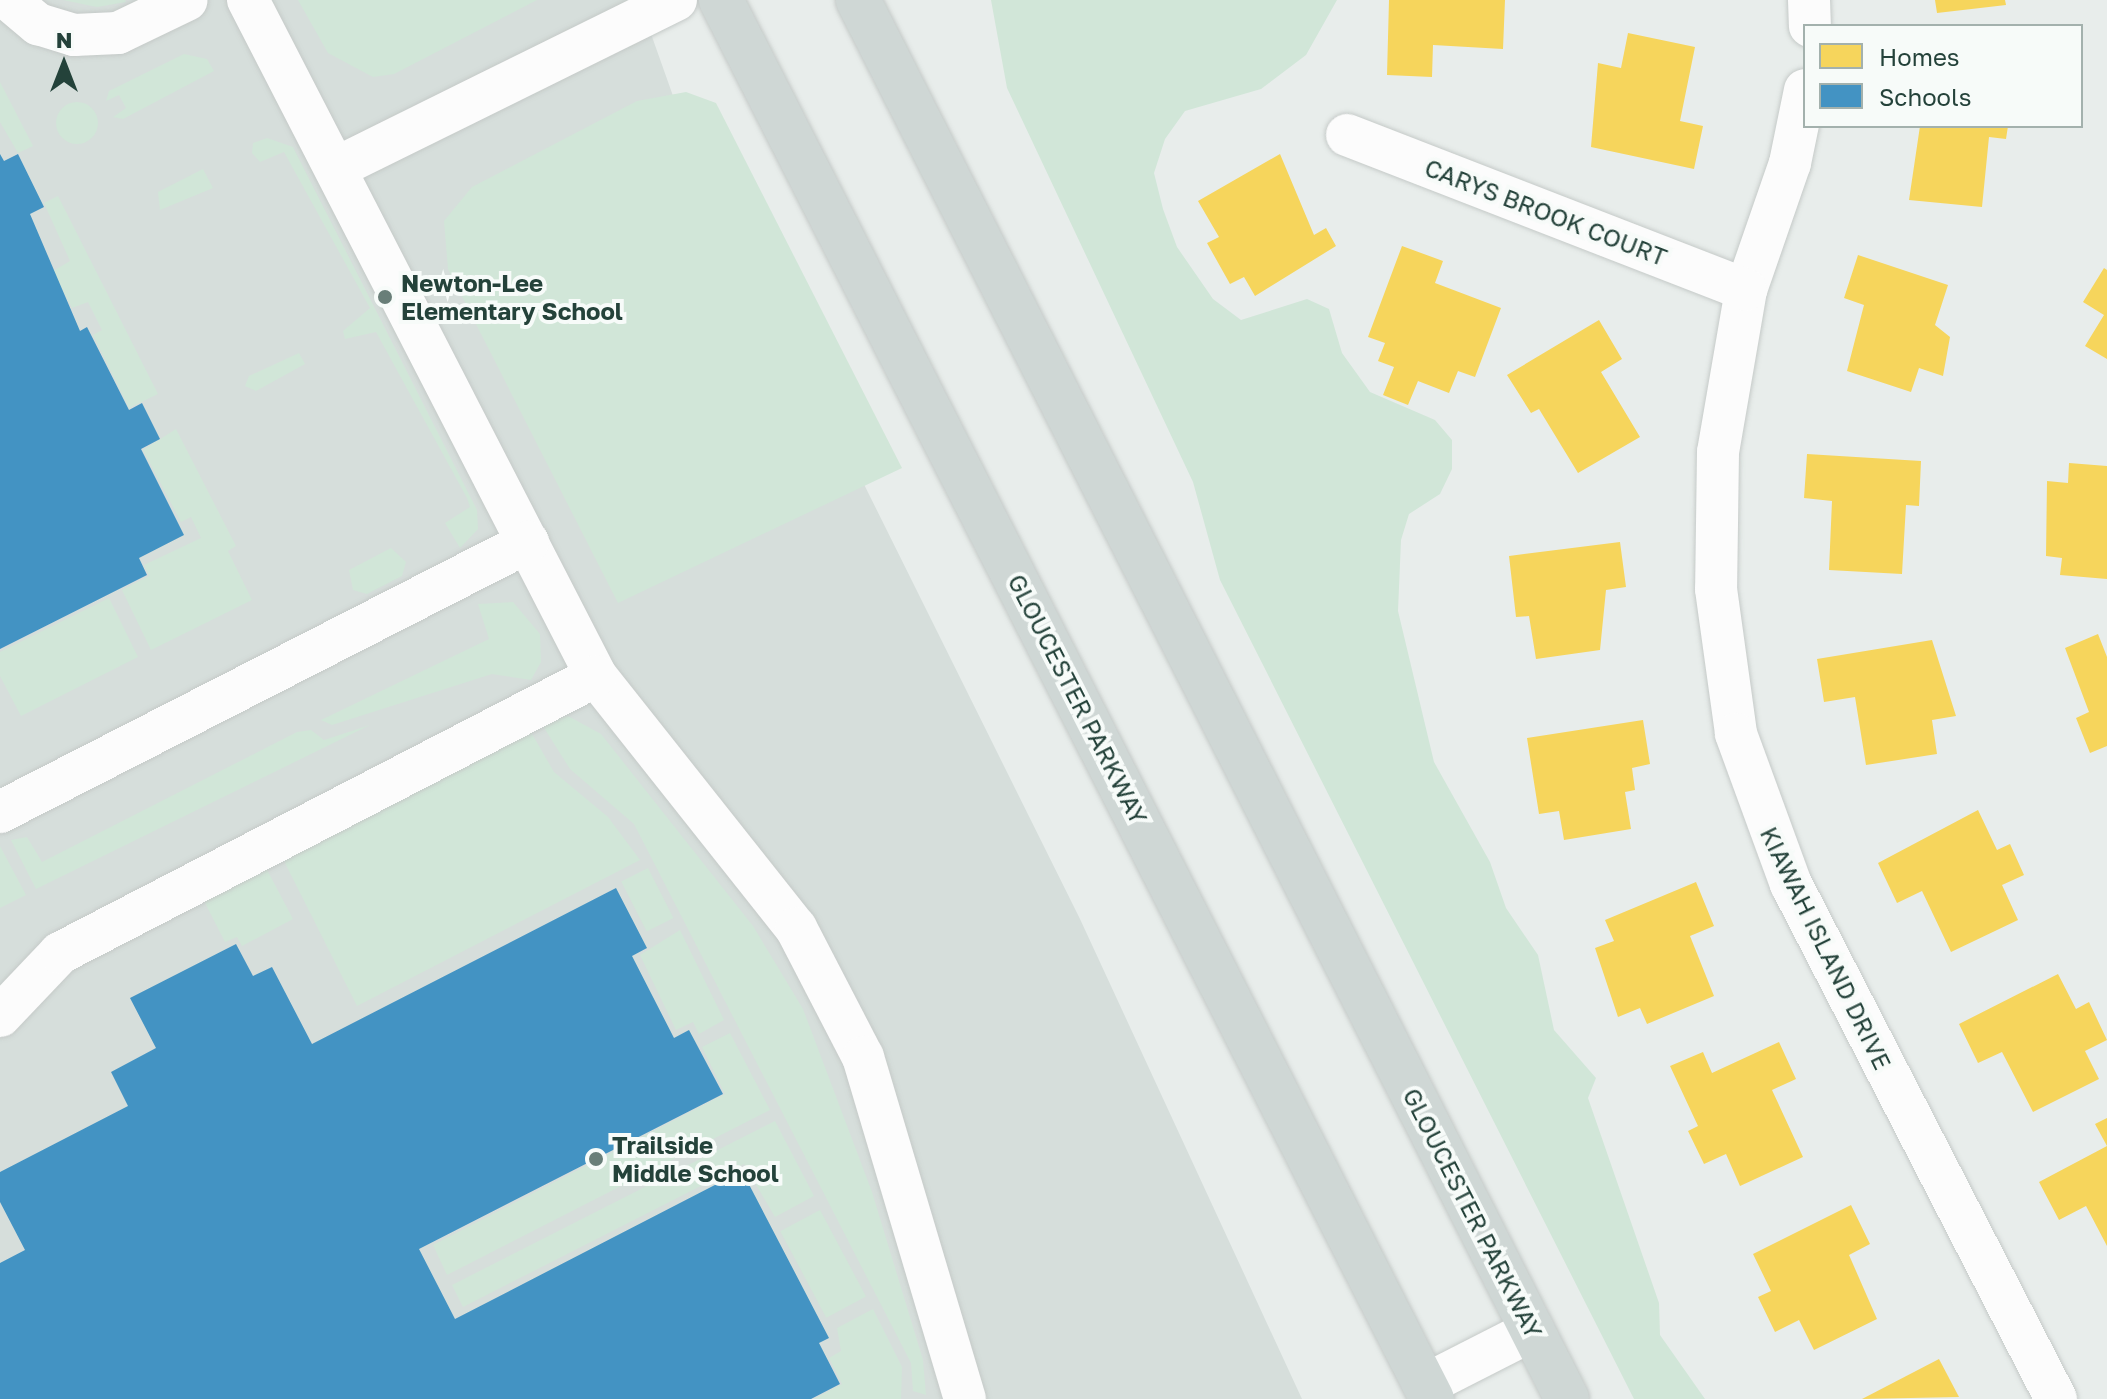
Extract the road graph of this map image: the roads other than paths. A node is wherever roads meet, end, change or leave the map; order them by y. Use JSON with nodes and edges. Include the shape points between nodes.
{"nodes":[{"id":1,"x":9,"y":0,"type":"edge"},
{"id":2,"x":187,"y":0,"type":"edge"},
{"id":3,"x":248,"y":0,"type":"edge"},
{"id":4,"x":676,"y":0,"type":"edge"},
{"id":5,"x":721,"y":0,"type":"edge"},
{"id":6,"x":858,"y":0,"type":"edge"},
{"id":7,"x":1809,"y":0,"type":"edge"},
{"id":8,"x":1810,"y":24,"type":"edge"},
{"id":9,"x":1803,"y":100,"type":"edge"},
{"id":10,"x":1347,"y":135,"type":"dead end"},
{"id":11,"x":338,"y":167,"type":"junction"},
{"id":12,"x":1746,"y":290,"type":"junction"},
{"id":13,"x":528,"y":542,"type":"junction"},
{"id":14,"x":596,"y":676,"type":"junction"},
{"id":15,"x":0,"y":812,"type":"edge"},
{"id":16,"x":0,"y":1016,"type":"edge"},
{"id":17,"x":1533,"y":1330,"type":"junction"},
{"id":18,"x":1428,"y":1392,"type":"edge"},
{"id":19,"x":965,"y":1399,"type":"edge"},
{"id":20,"x":1567,"y":1399,"type":"edge"},
{"id":21,"x":2056,"y":1399,"type":"edge"}],
"edges":[{"from":1,"to":2,"type":"street","via":[[38,24],[74,35],[118,33]]},
{"from":3,"to":11,"type":"street"},
{"from":4,"to":11,"type":"street"},
{"from":5,"to":18,"type":"main road","name":"GLOUCESTER PARKWAY"},
{"from":6,"to":17,"type":"main road","name":"GLOUCESTER PARKWAY"},
{"from":7,"to":8,"type":"street"},
{"from":9,"to":12,"type":"street","name":"KIAWAH ISLAND DRIVE","via":[[1790,163]]},
{"from":10,"to":12,"type":"street","name":"CARYS BROOK COURT"},
{"from":11,"to":13,"type":"street"},
{"from":12,"to":21,"type":"street","name":"KIAWAH ISLAND DRIVE","via":[[1725,387],[1714,524],[1736,734],[1791,884]]},
{"from":13,"to":14,"type":"street"},
{"from":13,"to":15,"type":"street"},
{"from":14,"to":16,"type":"street","via":[[56,956]]},
{"from":14,"to":19,"type":"street","via":[[796,928],[863,1057]]},
{"from":17,"to":18,"type":"street"},
{"from":17,"to":20,"type":"main road","name":"GLOUCESTER PARKWAY"}]}
